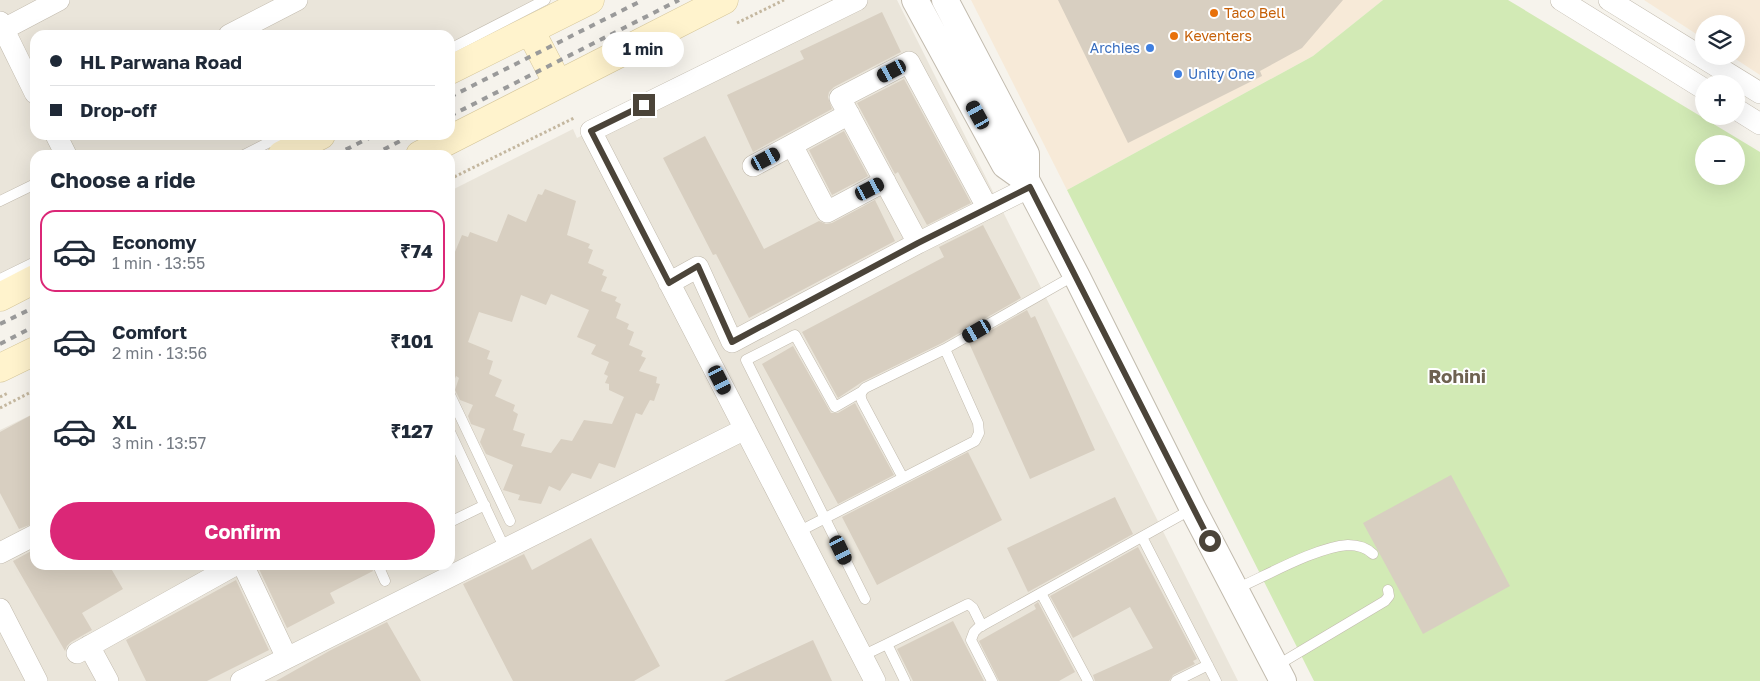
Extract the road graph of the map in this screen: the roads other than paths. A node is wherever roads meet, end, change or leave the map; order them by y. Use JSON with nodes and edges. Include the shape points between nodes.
{"nodes":[{"id":1,"x":59,"y":0,"type":"edge"},
{"id":2,"x":297,"y":0,"type":"edge"},
{"id":3,"x":545,"y":0,"type":"edge"},
{"id":4,"x":590,"y":0,"type":"edge"},
{"id":5,"x":724,"y":0,"type":"edge"},
{"id":6,"x":857,"y":0,"type":"edge"},
{"id":7,"x":915,"y":0,"type":"edge"},
{"id":8,"x":945,"y":0,"type":"edge"},
{"id":9,"x":1561,"y":0,"type":"edge"},
{"id":10,"x":1609,"y":0,"type":"edge"},
{"id":11,"x":2,"y":25,"type":"edge"},
{"id":12,"x":239,"y":30,"type":"edge"},
{"id":13,"x":530,"y":30,"type":"junction"},
{"id":14,"x":455,"y":46,"type":"edge"},
{"id":15,"x":455,"y":68,"type":"edge"},
{"id":16,"x":30,"y":83,"type":"edge"},
{"id":17,"x":1695,"y":83,"type":"edge"},
{"id":18,"x":558,"y":84,"type":"junction"},
{"id":19,"x":1760,"y":93,"type":"edge"},
{"id":20,"x":849,"y":114,"type":"junction"},
{"id":21,"x":1745,"y":115,"type":"edge"},
{"id":22,"x":1760,"y":124,"type":"edge"},
{"id":23,"x":455,"y":137,"type":"edge"},
{"id":24,"x":273,"y":140,"type":"edge"},
{"id":25,"x":312,"y":140,"type":"edge"},
{"id":26,"x":449,"y":140,"type":"edge"},
{"id":27,"x":792,"y":144,"type":"junction"},
{"id":28,"x":254,"y":150,"type":"edge"},
{"id":29,"x":292,"y":150,"type":"edge"},
{"id":30,"x":430,"y":150,"type":"edge"},
{"id":31,"x":753,"y":166,"type":"dead end"},
{"id":32,"x":885,"y":181,"type":"junction"},
{"id":33,"x":1028,"y":183,"type":"junction"},
{"id":34,"x":30,"y":186,"type":"edge"},
{"id":35,"x":0,"y":201,"type":"edge"},
{"id":36,"x":987,"y":207,"type":"junction"},
{"id":37,"x":918,"y":243,"type":"junction"},
{"id":38,"x":30,"y":264,"type":"edge"},
{"id":39,"x":1076,"y":275,"type":"junction"},
{"id":40,"x":0,"y":279,"type":"edge"},
{"id":41,"x":30,"y":282,"type":"edge"},
{"id":42,"x":669,"y":283,"type":"junction"},
{"id":43,"x":0,"y":297,"type":"edge"},
{"id":44,"x":945,"y":349,"type":"junction"},
{"id":45,"x":30,"y":353,"type":"edge"},
{"id":46,"x":0,"y":368,"type":"edge"},
{"id":47,"x":861,"y":392,"type":"junction"},
{"id":48,"x":455,"y":406,"type":"edge"},
{"id":49,"x":745,"y":429,"type":"junction"},
{"id":50,"x":455,"y":442,"type":"edge"},
{"id":51,"x":903,"y":478,"type":"junction"},
{"id":52,"x":485,"y":505,"type":"junction"},
{"id":53,"x":1193,"y":509,"type":"junction"},
{"id":54,"x":825,"y":518,"type":"junction"},
{"id":55,"x":455,"y":520,"type":"edge"},
{"id":56,"x":510,"y":521,"type":"dead end"},
{"id":57,"x":798,"y":532,"type":"junction"},
{"id":58,"x":1142,"y":537,"type":"junction"},
{"id":59,"x":30,"y":538,"type":"edge"},
{"id":60,"x":505,"y":549,"type":"junction"},
{"id":61,"x":0,"y":553,"type":"edge"},
{"id":62,"x":1373,"y":554,"type":"dead end"},
{"id":63,"x":226,"y":570,"type":"edge"},
{"id":64,"x":245,"y":570,"type":"edge"},
{"id":65,"x":380,"y":570,"type":"edge"},
{"id":66,"x":385,"y":581,"type":"dead end"},
{"id":67,"x":1235,"y":590,"type":"junction"},
{"id":68,"x":1388,"y":590,"type":"dead end"},
{"id":69,"x":1041,"y":593,"type":"junction"},
{"id":70,"x":865,"y":599,"type":"dead end"},
{"id":71,"x":0,"y":609,"type":"edge"},
{"id":72,"x":982,"y":626,"type":"junction"},
{"id":73,"x":887,"y":644,"type":"junction"},
{"id":74,"x":862,"y":656,"type":"junction"},
{"id":75,"x":287,"y":658,"type":"junction"},
{"id":76,"x":1208,"y":665,"type":"junction"},
{"id":77,"x":1279,"y":674,"type":"edge"},
{"id":78,"x":37,"y":681,"type":"edge"},
{"id":79,"x":108,"y":681,"type":"edge"},
{"id":80,"x":241,"y":681,"type":"edge"},
{"id":81,"x":875,"y":681,"type":"edge"},
{"id":82,"x":904,"y":681,"type":"edge"},
{"id":83,"x":992,"y":681,"type":"edge"},
{"id":84,"x":1088,"y":681,"type":"edge"},
{"id":85,"x":1176,"y":681,"type":"edge"},
{"id":86,"x":1216,"y":681,"type":"edge"}],
"edges":[{"from":1,"to":11,"type":"street"},
{"from":2,"to":12,"type":"street"},
{"from":3,"to":14,"type":"lane"},
{"from":4,"to":13,"type":"main road"},
{"from":5,"to":18,"type":"main road"},
{"from":6,"to":42,"type":"street","via":[[591,131]]},
{"from":7,"to":33,"type":"street","via":[[1005,165]]},
{"from":8,"to":33,"type":"street","via":[[1026,154]]},
{"from":9,"to":17,"type":"street"},
{"from":10,"to":19,"type":"street"},
{"from":11,"to":16,"type":"street"},
{"from":13,"to":15,"type":"main road"},
{"from":13,"to":18,"type":"main road"},
{"from":18,"to":23,"type":"main road"},
{"from":20,"to":27,"type":"street"},
{"from":20,"to":32,"type":"street"},
{"from":20,"to":36,"type":"street","via":[[840,98],[909,62]]},
{"from":21,"to":22,"type":"street"},
{"from":24,"to":28,"type":"lane"},
{"from":25,"to":29,"type":"main road"},
{"from":26,"to":30,"type":"main road"},
{"from":27,"to":31,"type":"street"},
{"from":27,"to":32,"type":"street","via":[[826,212]]},
{"from":32,"to":37,"type":"street"},
{"from":33,"to":36,"type":"street"},
{"from":33,"to":39,"type":"street"},
{"from":34,"to":35,"type":"lane"},
{"from":36,"to":37,"type":"street"},
{"from":37,"to":42,"type":"street","via":[[732,342],[698,266]]},
{"from":38,"to":40,"type":"lane"},
{"from":39,"to":44,"type":"lane"},
{"from":39,"to":53,"type":"street"},
{"from":41,"to":43,"type":"main road"},
{"from":42,"to":49,"type":"street"},
{"from":44,"to":47,"type":"lane"},
{"from":44,"to":51,"type":"lane","via":[[978,423],[979,433],[967,446]]},
{"from":45,"to":46,"type":"main road"},
{"from":47,"to":51,"type":"lane","via":[[862,402]]},
{"from":47,"to":54,"type":"lane","via":[[835,407],[795,335],[746,360]]},
{"from":48,"to":56,"type":"lane"},
{"from":49,"to":57,"type":"street"},
{"from":49,"to":60,"type":"street"},
{"from":50,"to":52,"type":"lane"},
{"from":51,"to":54,"type":"lane"},
{"from":52,"to":55,"type":"lane"},
{"from":52,"to":60,"type":"lane"},
{"from":53,"to":58,"type":"lane"},
{"from":53,"to":67,"type":"street"},
{"from":54,"to":57,"type":"lane"},
{"from":54,"to":70,"type":"lane"},
{"from":57,"to":74,"type":"street"},
{"from":58,"to":69,"type":"lane"},
{"from":58,"to":76,"type":"lane"},
{"from":59,"to":61,"type":"street"},
{"from":60,"to":75,"type":"street"},
{"from":62,"to":67,"type":"lane","via":[[1360,546],[1326,550]]},
{"from":63,"to":79,"type":"street","via":[[83,650]]},
{"from":64,"to":75,"type":"street"},
{"from":65,"to":66,"type":"lane"},
{"from":67,"to":77,"type":"street"},
{"from":68,"to":77,"type":"lane","via":[[1386,601]]},
{"from":69,"to":72,"type":"lane"},
{"from":69,"to":84,"type":"lane"},
{"from":71,"to":78,"type":"street"},
{"from":72,"to":73,"type":"lane","via":[[968,604]]},
{"from":72,"to":83,"type":"lane","via":[[974,632],[971,640]]},
{"from":73,"to":74,"type":"lane"},
{"from":73,"to":82,"type":"lane"},
{"from":74,"to":81,"type":"street"},
{"from":75,"to":80,"type":"street"},
{"from":76,"to":85,"type":"lane"},
{"from":76,"to":86,"type":"lane"}]}
